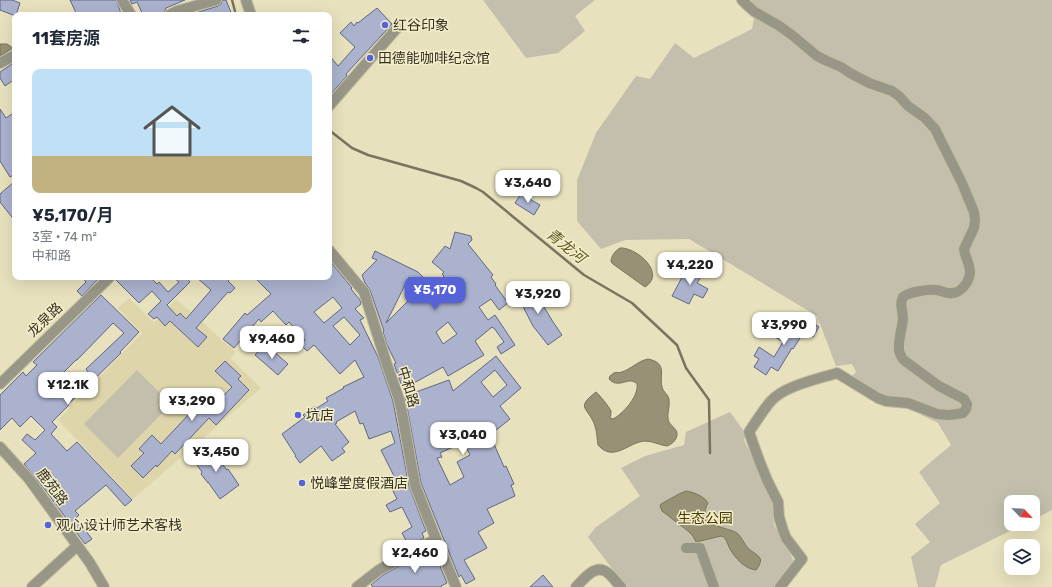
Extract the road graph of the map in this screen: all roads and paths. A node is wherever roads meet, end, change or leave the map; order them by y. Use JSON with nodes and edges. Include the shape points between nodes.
{"nodes":[{"id":1,"x":122,"y":0,"type":"edge"},
{"id":2,"x":216,"y":0,"type":"edge"},
{"id":3,"x":246,"y":0,"type":"edge"},
{"id":4,"x":742,"y":0,"type":"edge"},
{"id":5,"x":129,"y":12,"type":"edge"},
{"id":6,"x":176,"y":12,"type":"edge"},
{"id":7,"x":250,"y":12,"type":"edge"},
{"id":8,"x":397,"y":28,"type":"dead end"},
{"id":9,"x":12,"y":56,"type":"edge"},
{"id":10,"x":0,"y":62,"type":"edge"},
{"id":11,"x":332,"y":101,"type":"edge"},
{"id":12,"x":332,"y":254,"type":"edge"},
{"id":13,"x":107,"y":280,"type":"edge"},
{"id":14,"x":0,"y":384,"type":"edge"},
{"id":15,"x":0,"y":448,"type":"edge"},
{"id":16,"x":436,"y":539,"type":"junction"},
{"id":17,"x":77,"y":546,"type":"junction"},
{"id":18,"x":686,"y":548,"type":"dead end"},
{"id":19,"x":32,"y":587,"type":"edge"},
{"id":20,"x":104,"y":587,"type":"edge"},
{"id":21,"x":358,"y":587,"type":"edge"},
{"id":22,"x":456,"y":587,"type":"edge"},
{"id":23,"x":576,"y":587,"type":"edge"},
{"id":24,"x":621,"y":587,"type":"edge"},
{"id":25,"x":714,"y":587,"type":"edge"},
{"id":26,"x":780,"y":587,"type":"edge"}],
"edges":[{"from":1,"to":5,"type":"street"},
{"from":2,"to":6,"type":"street"},
{"from":3,"to":7,"type":"street"},
{"from":4,"to":26,"type":"street","via":[[817,56],[869,84],[892,91],[925,118],[935,129],[962,183],[973,208],[975,220],[964,249],[970,275],[962,289],[953,293],[932,290],[910,293],[903,297],[901,302],[901,357],[939,386],[964,399],[967,406],[963,413],[937,414],[908,403],[886,401],[837,373],[779,394],[749,432],[758,460],[778,502],[779,517],[786,538],[802,559]]},
{"from":8,"to":11,"type":"street"},
{"from":9,"to":10,"type":"street"},
{"from":12,"to":16,"type":"street","name":"中和路","via":[[364,292],[399,399],[415,485]]},
{"from":13,"to":14,"type":"street","name":"龙泉路"},
{"from":15,"to":17,"type":"street","name":"鹿苑路","via":[[29,479]]},
{"from":16,"to":21,"type":"street","via":[[379,570]]},
{"from":16,"to":22,"type":"street","name":"中和路"},
{"from":17,"to":19,"type":"street"},
{"from":17,"to":20,"type":"street","name":"鹿苑路"},
{"from":18,"to":25,"type":"street","via":[[700,548]]},
{"from":23,"to":24,"type":"street","via":[[591,572],[600,569],[606,571]]}]}
